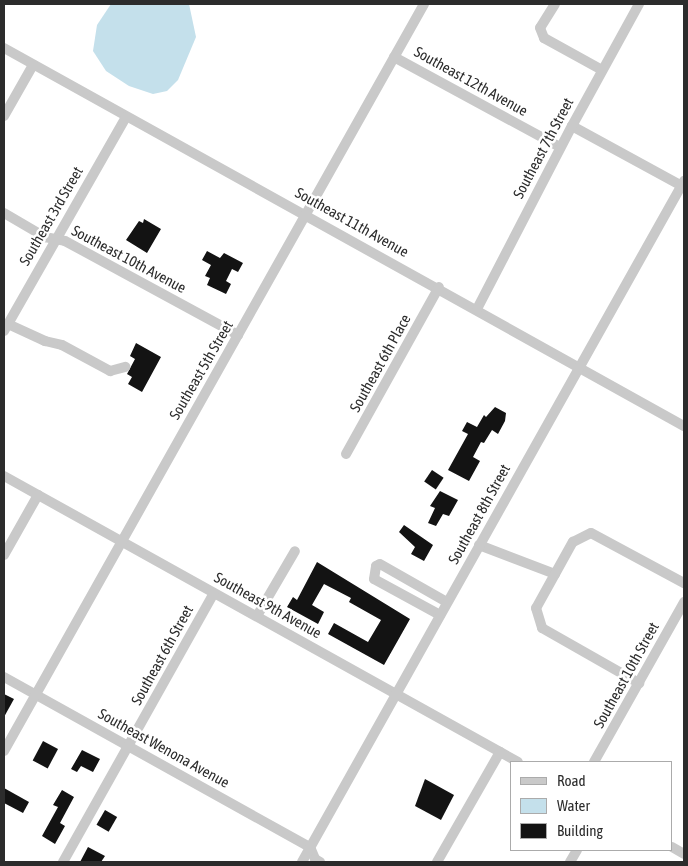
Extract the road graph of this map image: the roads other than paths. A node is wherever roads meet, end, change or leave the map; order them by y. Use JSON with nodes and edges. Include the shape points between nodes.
{"nodes":[{"id":1,"x":424,"y":4,"type":"edge"},
{"id":2,"x":555,"y":4,"type":"edge"},
{"id":3,"x":639,"y":4,"type":"edge"},
{"id":4,"x":4,"y":48,"type":"edge"},
{"id":5,"x":394,"y":57,"type":"junction"},
{"id":6,"x":33,"y":64,"type":"junction"},
{"id":7,"x":602,"y":70,"type":"junction"},
{"id":8,"x":4,"y":116,"type":"edge"},
{"id":9,"x":126,"y":116,"type":"junction"},
{"id":10,"x":572,"y":126,"type":"junction"},
{"id":11,"x":560,"y":147,"type":"junction"},
{"id":12,"x":683,"y":184,"type":"edge"},
{"id":13,"x":4,"y":213,"type":"edge"},
{"id":14,"x":306,"y":214,"type":"junction"},
{"id":15,"x":56,"y":237,"type":"junction"},
{"id":16,"x":439,"y":287,"type":"junction"},
{"id":17,"x":477,"y":308,"type":"junction"},
{"id":18,"x":6,"y":328,"type":"edge"},
{"id":19,"x":238,"y":335,"type":"junction"},
{"id":20,"x":125,"y":367,"type":"dead end"},
{"id":21,"x":578,"y":367,"type":"junction"},
{"id":22,"x":684,"y":426,"type":"edge"},
{"id":23,"x":346,"y":454,"type":"dead end"},
{"id":24,"x":4,"y":476,"type":"edge"},
{"id":25,"x":38,"y":495,"type":"junction"},
{"id":26,"x":121,"y":541,"type":"junction"},
{"id":27,"x":479,"y":545,"type":"junction"},
{"id":28,"x":294,"y":551,"type":"dead end"},
{"id":29,"x":4,"y":555,"type":"edge"},
{"id":30,"x":555,"y":574,"type":"junction"},
{"id":31,"x":684,"y":583,"type":"edge"},
{"id":32,"x":214,"y":593,"type":"junction"},
{"id":33,"x":447,"y":602,"type":"junction"},
{"id":34,"x":684,"y":602,"type":"edge"},
{"id":35,"x":440,"y":615,"type":"junction"},
{"id":36,"x":257,"y":616,"type":"junction"},
{"id":37,"x":4,"y":677,"type":"edge"},
{"id":38,"x":639,"y":683,"type":"junction"},
{"id":39,"x":396,"y":693,"type":"junction"},
{"id":40,"x":36,"y":694,"type":"junction"},
{"id":41,"x":129,"y":746,"type":"junction"},
{"id":42,"x":4,"y":751,"type":"edge"},
{"id":43,"x":500,"y":752,"type":"junction"},
{"id":44,"x":516,"y":761,"type":"edge"},
{"id":45,"x":595,"y":761,"type":"edge"},
{"id":46,"x":310,"y":847,"type":"junction"},
{"id":47,"x":673,"y":848,"type":"edge"},
{"id":48,"x":576,"y":851,"type":"edge"},
{"id":49,"x":684,"y":854,"type":"edge"},
{"id":50,"x":63,"y":862,"type":"edge"},
{"id":51,"x":302,"y":862,"type":"edge"},
{"id":52,"x":320,"y":862,"type":"edge"},
{"id":53,"x":437,"y":862,"type":"edge"},
{"id":54,"x":570,"y":862,"type":"edge"}],
"edges":[{"from":1,"to":5,"type":"street","name":"Southeast 5th Street"},
{"from":2,"to":7,"type":"street","via":[[540,28],[544,38]]},
{"from":3,"to":7,"type":"street","name":"Southeast 7th Street"},
{"from":4,"to":6,"type":"street","name":"Southeast 11th Avenue"},
{"from":5,"to":11,"type":"street","name":"Southeast 12th Avenue"},
{"from":5,"to":14,"type":"street","name":"Southeast 5th Street"},
{"from":6,"to":8,"type":"street"},
{"from":6,"to":9,"type":"street","name":"Southeast 11th Avenue"},
{"from":7,"to":10,"type":"street","name":"Southeast 7th Street"},
{"from":9,"to":14,"type":"street","name":"Southeast 11th Avenue"},
{"from":9,"to":15,"type":"street","name":"Southeast 3rd Street"},
{"from":10,"to":11,"type":"street","name":"Southeast 7th Street"},
{"from":10,"to":12,"type":"street"},
{"from":11,"to":17,"type":"street","name":"Southeast 7th Street"},
{"from":12,"to":21,"type":"street","name":"Southeast 8th Street"},
{"from":13,"to":15,"type":"street","name":"Southeast 10th Avenue","via":[[45,236]]},
{"from":14,"to":16,"type":"street","name":"Southeast 11th Avenue"},
{"from":14,"to":19,"type":"street","name":"Southeast 5th Street"},
{"from":15,"to":18,"type":"street","name":"Southeast 3rd Street"},
{"from":15,"to":19,"type":"street","name":"Southeast 10th Avenue"},
{"from":16,"to":17,"type":"street","name":"Southeast 11th Avenue"},
{"from":16,"to":23,"type":"street","name":"Southeast 6th Place"},
{"from":17,"to":21,"type":"street","name":"Southeast 11th Avenue"},
{"from":18,"to":20,"type":"street","via":[[62,345],[110,371]]},
{"from":19,"to":26,"type":"street","name":"Southeast 5th Street"},
{"from":21,"to":22,"type":"street","name":"Southeast 11th Avenue"},
{"from":21,"to":27,"type":"street","name":"Southeast 8th Street"},
{"from":24,"to":25,"type":"street","name":"Southeast 9th Avenue"},
{"from":25,"to":26,"type":"street","name":"Southeast 9th Avenue"},
{"from":25,"to":29,"type":"street"},
{"from":26,"to":32,"type":"street","name":"Southeast 9th Avenue"},
{"from":26,"to":40,"type":"street","name":"Southeast 5th Street"},
{"from":27,"to":30,"type":"street"},
{"from":27,"to":33,"type":"street","name":"Southeast 8th Street"},
{"from":28,"to":36,"type":"street"},
{"from":30,"to":31,"type":"street","via":[[573,542],[591,533]]},
{"from":30,"to":38,"type":"street","via":[[536,608],[542,628]]},
{"from":32,"to":36,"type":"street","name":"Southeast 9th Avenue"},
{"from":32,"to":41,"type":"street","name":"Southeast 6th Street"},
{"from":33,"to":35,"type":"street","name":"Southeast 8th Street"},
{"from":33,"to":35,"type":"street","via":[[380,564],[376,566],[374,579]]},
{"from":34,"to":38,"type":"street","name":"Southeast 10th Street"},
{"from":35,"to":39,"type":"street","name":"Southeast 8th Street"},
{"from":36,"to":39,"type":"street","name":"Southeast 9th Avenue"},
{"from":37,"to":40,"type":"street","name":"Southeast Wenona Avenue"},
{"from":38,"to":45,"type":"street","name":"Southeast 10th Street"},
{"from":39,"to":43,"type":"street","name":"Southeast 9th Avenue"},
{"from":39,"to":46,"type":"street","name":"Southeast 8th Street"},
{"from":40,"to":41,"type":"street","name":"Southeast Wenona Avenue"},
{"from":40,"to":42,"type":"street","name":"Southeast 5th Street"},
{"from":41,"to":46,"type":"street","name":"Southeast Wenona Avenue"},
{"from":41,"to":50,"type":"street","name":"Southeast 6th Street"},
{"from":43,"to":44,"type":"street","name":"Southeast 9th Avenue"},
{"from":43,"to":53,"type":"street"},
{"from":46,"to":51,"type":"street","name":"Southeast 8th Street"},
{"from":46,"to":52,"type":"street","via":[[314,859]]},
{"from":47,"to":49,"type":"street"},
{"from":48,"to":54,"type":"street"}]}
